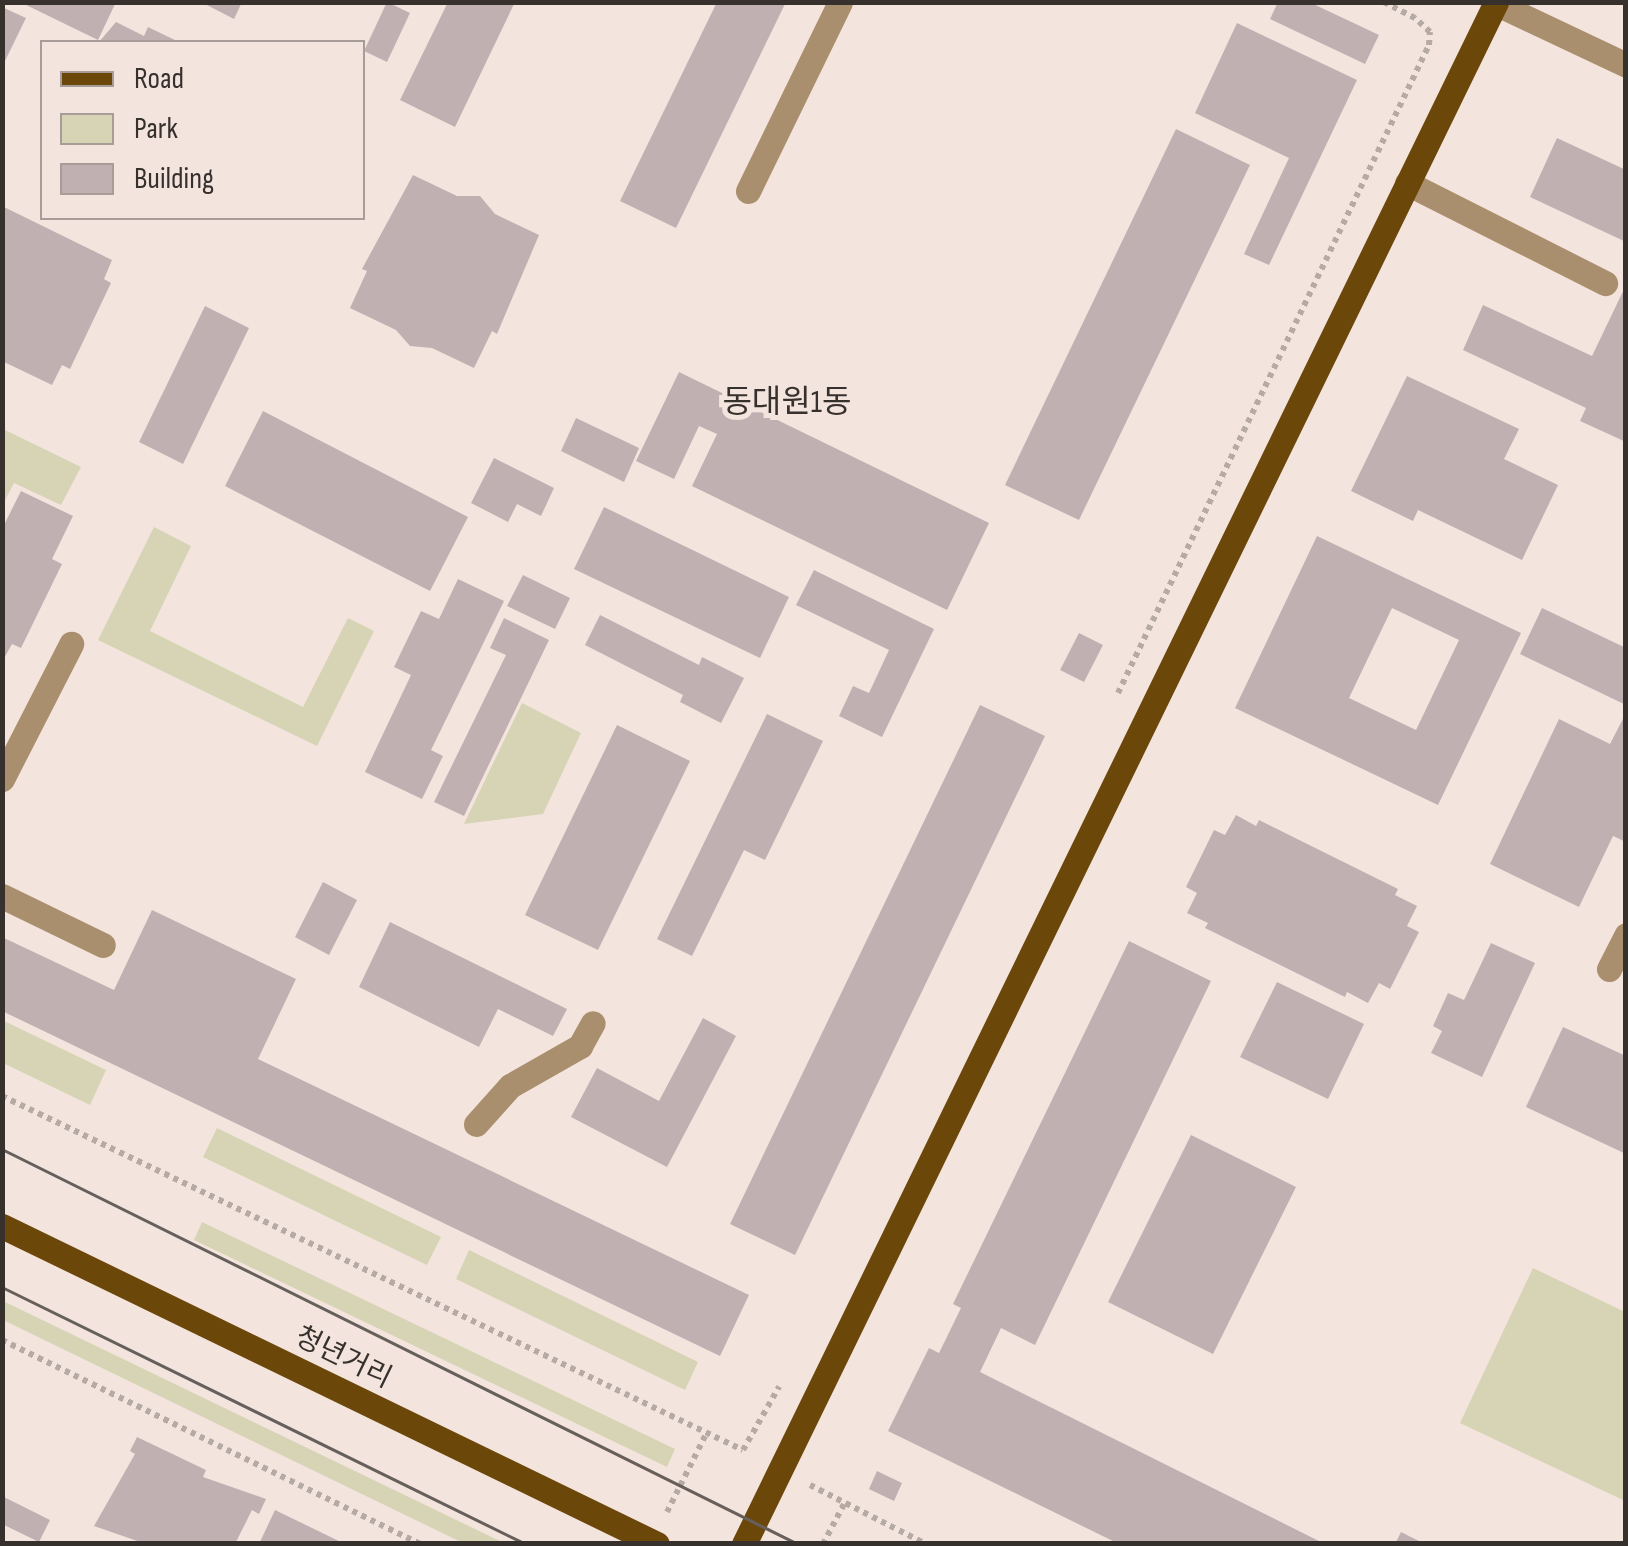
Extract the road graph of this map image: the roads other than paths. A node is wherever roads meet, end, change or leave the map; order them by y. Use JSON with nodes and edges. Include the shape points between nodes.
{"nodes":[{"id":1,"x":840,"y":2,"type":"edge"},
{"id":2,"x":1495,"y":3,"type":"edge"},
{"id":3,"x":1626,"y":65,"type":"edge"},
{"id":4,"x":1407,"y":183,"type":"junction"},
{"id":5,"x":748,"y":191,"type":"dead end"},
{"id":6,"x":1605,"y":283,"type":"dead end"},
{"id":7,"x":71,"y":644,"type":"dead end"},
{"id":8,"x":2,"y":779,"type":"edge"},
{"id":9,"x":2,"y":896,"type":"edge"},
{"id":10,"x":1626,"y":935,"type":"edge"},
{"id":11,"x":104,"y":945,"type":"dead end"},
{"id":12,"x":1610,"y":970,"type":"dead end"},
{"id":13,"x":593,"y":1022,"type":"dead end"},
{"id":14,"x":476,"y":1124,"type":"dead end"},
{"id":15,"x":2,"y":1226,"type":"edge"},
{"id":16,"x":655,"y":1542,"type":"edge"},
{"id":17,"x":744,"y":1544,"type":"edge"}],
"edges":[{"from":1,"to":5,"type":"street"},
{"from":2,"to":3,"type":"street"},
{"from":2,"to":4,"type":"main road"},
{"from":4,"to":6,"type":"street"},
{"from":4,"to":17,"type":"main road"},
{"from":7,"to":8,"type":"street"},
{"from":9,"to":11,"type":"street"},
{"from":10,"to":12,"type":"street"},
{"from":13,"to":14,"type":"street","via":[[580,1046],[510,1086]]},
{"from":15,"to":16,"type":"main road","name":"청년거리"}]}
